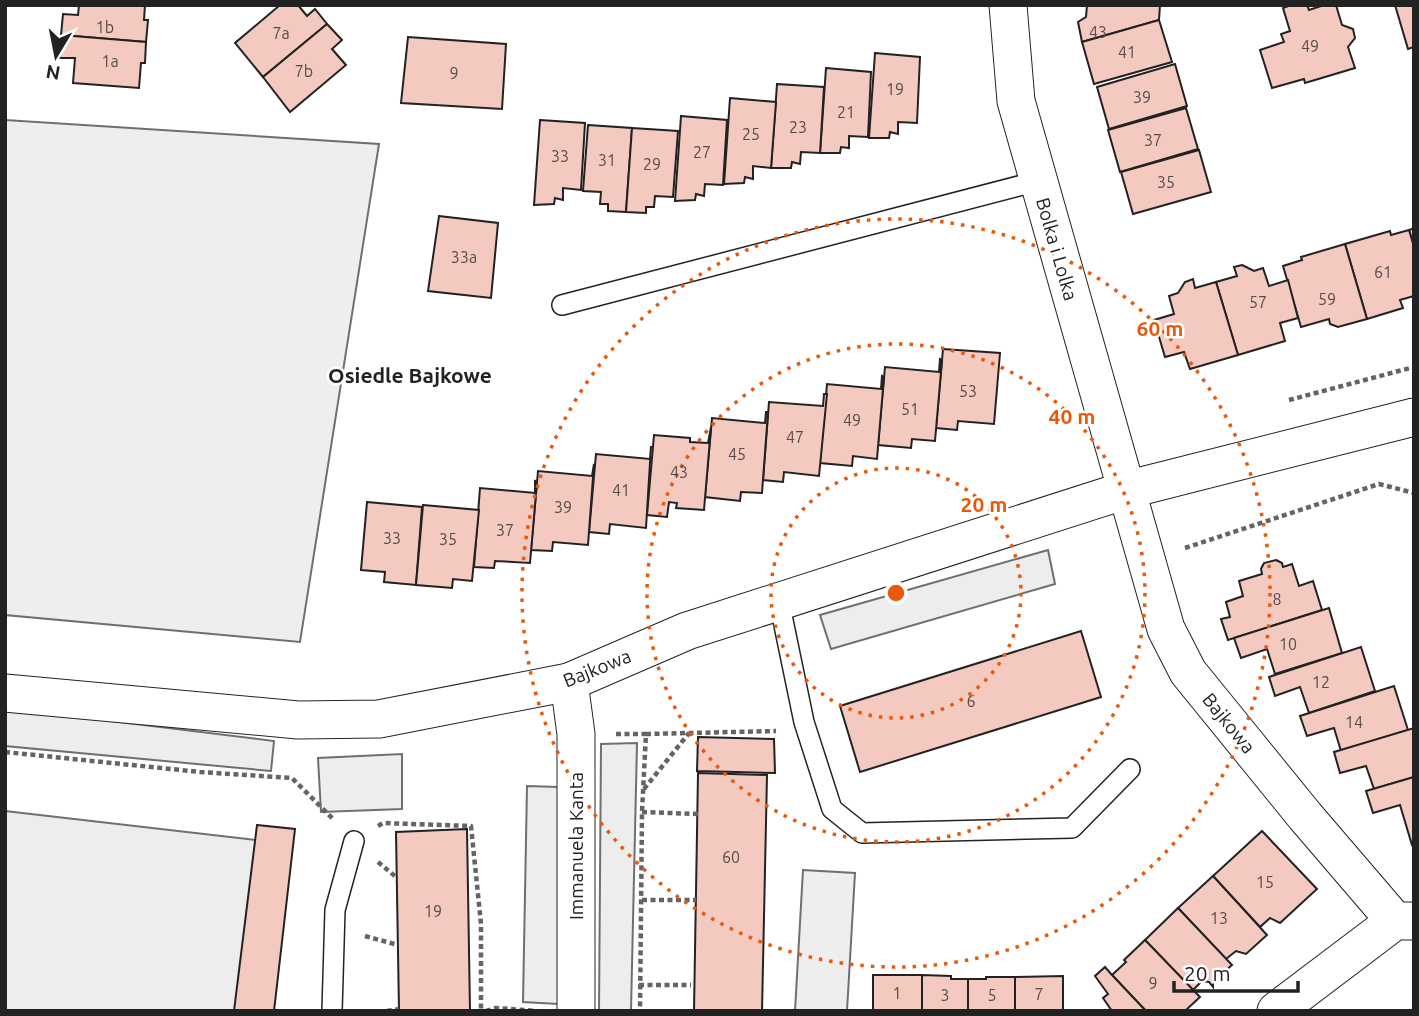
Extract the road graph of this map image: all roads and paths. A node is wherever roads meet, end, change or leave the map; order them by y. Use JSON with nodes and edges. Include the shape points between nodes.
{"nodes":[{"id":1,"x":1009,"y":5,"type":"edge"},
{"id":2,"x":1038,"y":181,"type":"junction"},
{"id":3,"x":562,"y":304,"type":"dead end"},
{"id":4,"x":1414,"y":368,"type":"edge"},
{"id":5,"x":1289,"y":400,"type":"dead end"},
{"id":6,"x":1411,"y":424,"type":"edge"},
{"id":7,"x":1126,"y":490,"type":"junction"},
{"id":8,"x":1414,"y":493,"type":"edge"},
{"id":9,"x":1147,"y":561,"type":"junction"},
{"id":10,"x":779,"y":601,"type":"junction"},
{"id":11,"x":569,"y":682,"type":"junction"},
{"id":12,"x":5,"y":692,"type":"edge"},
{"id":13,"x":781,"y":731,"type":"dead end"},
{"id":14,"x":689,"y":732,"type":"junction"},
{"id":15,"x":608,"y":734,"type":"dead end"},
{"id":16,"x":646,"y":734,"type":"junction"},
{"id":17,"x":5,"y":752,"type":"edge"},
{"id":18,"x":1130,"y":769,"type":"dead end"},
{"id":19,"x":643,"y":790,"type":"junction"},
{"id":20,"x":642,"y":812,"type":"junction"},
{"id":21,"x":698,"y":814,"type":"dead end"},
{"id":22,"x":354,"y":841,"type":"junction"},
{"id":23,"x":642,"y":900,"type":"junction"},
{"id":24,"x":696,"y":900,"type":"dead end"},
{"id":25,"x":1404,"y":921,"type":"edge"},
{"id":26,"x":357,"y":934,"type":"dead end"},
{"id":27,"x":398,"y":945,"type":"dead end"},
{"id":28,"x":639,"y":985,"type":"junction"},
{"id":29,"x":691,"y":985,"type":"dead end"},
{"id":30,"x":398,"y":1009,"type":"edge"},
{"id":31,"x":332,"y":1011,"type":"edge"},
{"id":32,"x":387,"y":1011,"type":"edge"},
{"id":33,"x":481,"y":1011,"type":"edge"},
{"id":34,"x":486,"y":1011,"type":"edge"},
{"id":35,"x":540,"y":1011,"type":"edge"},
{"id":36,"x":576,"y":1011,"type":"edge"},
{"id":37,"x":640,"y":1011,"type":"edge"},
{"id":38,"x":1276,"y":1011,"type":"edge"}],
"edges":[{"from":1,"to":2,"type":"street","name":"Bolka i Lolka","via":[[1016,101]]},
{"from":2,"to":3,"type":"lane"},
{"from":2,"to":7,"type":"street","name":"Bolka i Lolka"},
{"from":4,"to":5,"type":"path"},
{"from":6,"to":7,"type":"street","name":"Bajkowa"},
{"from":7,"to":9,"type":"street","name":"Bajkowa"},
{"from":7,"to":10,"type":"street","name":"Bajkowa"},
{"from":8,"to":9,"type":"path","via":[[1379,484]]},
{"from":9,"to":25,"type":"street","name":"Bajkowa","via":[[1166,629],[1188,672],[1305,816]]},
{"from":10,"to":11,"type":"street","name":"Bajkowa","via":[[687,631]]},
{"from":10,"to":18,"type":"lane","via":[[804,722],[832,809],[862,832],[1072,828]]},
{"from":11,"to":12,"type":"street","name":"Bajkowa","via":[[379,719],[298,720]]},
{"from":11,"to":36,"type":"street","name":"Immanuela Kanta","via":[[576,734]]},
{"from":13,"to":14,"type":"path"},
{"from":14,"to":16,"type":"path"},
{"from":14,"to":19,"type":"path"},
{"from":15,"to":16,"type":"path"},
{"from":16,"to":19,"type":"path"},
{"from":17,"to":22,"type":"path","via":[[292,779]]},
{"from":19,"to":20,"type":"path"},
{"from":20,"to":21,"type":"path"},
{"from":20,"to":23,"type":"path"},
{"from":22,"to":31,"type":"lane","via":[[335,910]]},
{"from":22,"to":33,"type":"path","via":[[383,824],[471,825],[481,924]]},
{"from":23,"to":24,"type":"path"},
{"from":23,"to":28,"type":"path"},
{"from":25,"to":38,"type":"street"},
{"from":26,"to":27,"type":"path"},
{"from":28,"to":29,"type":"path"},
{"from":28,"to":37,"type":"path"},
{"from":30,"to":32,"type":"path"},
{"from":34,"to":35,"type":"path"}]}
